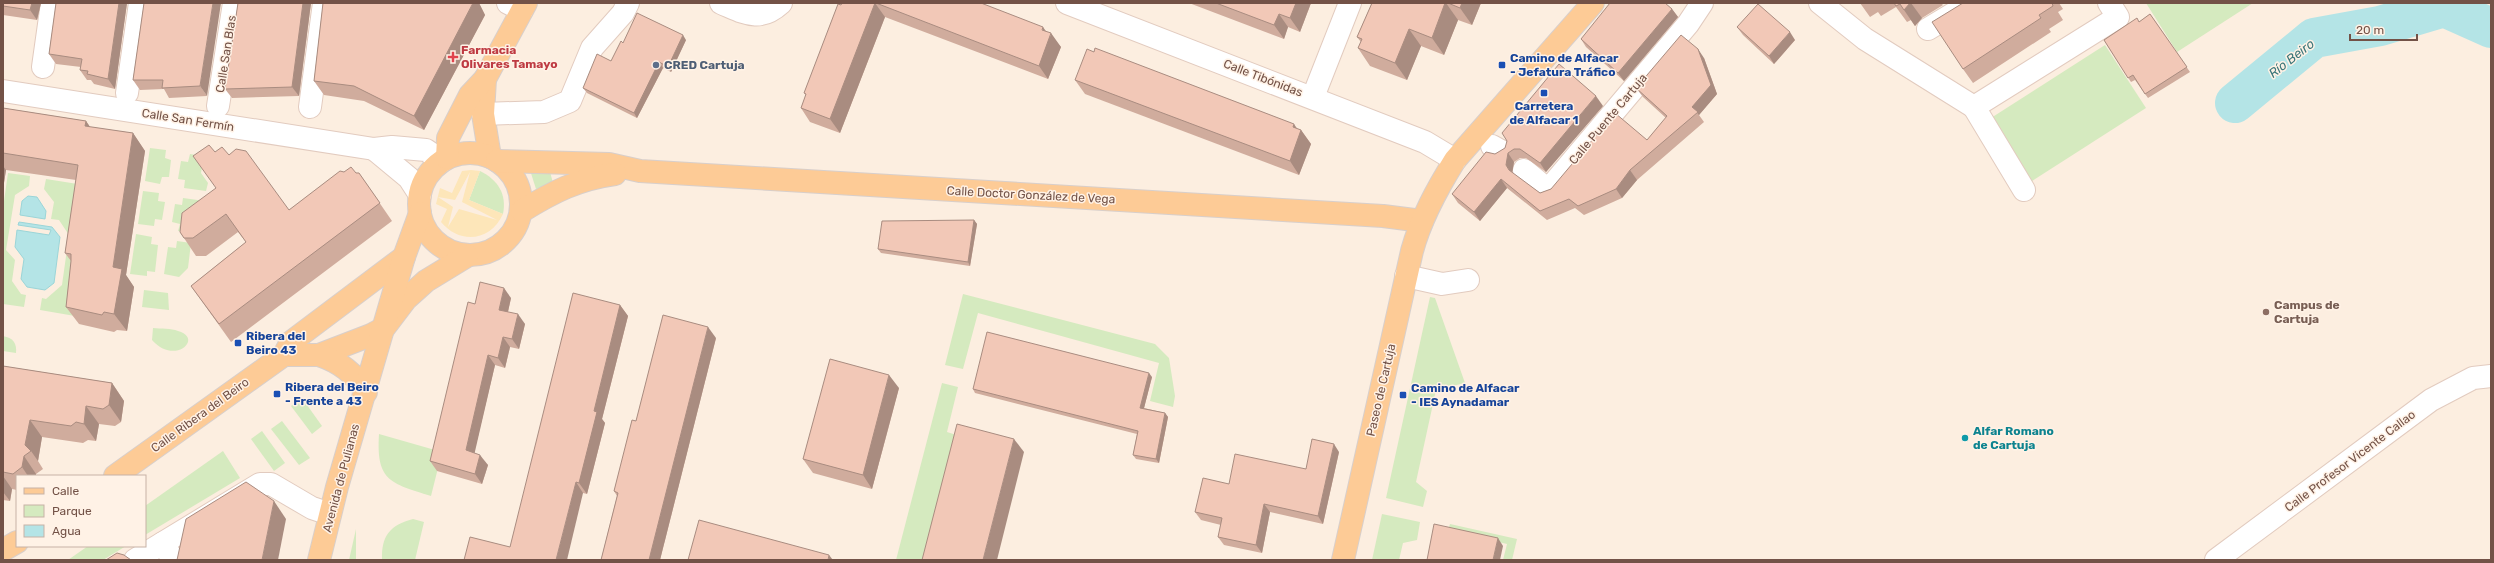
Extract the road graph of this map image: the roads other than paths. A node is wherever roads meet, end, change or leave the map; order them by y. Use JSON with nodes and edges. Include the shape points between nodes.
{"nodes":[{"id":1,"x":52,"y":3,"type":"edge"},
{"id":2,"x":140,"y":3,"type":"edge"},
{"id":3,"x":234,"y":3,"type":"edge"},
{"id":4,"x":324,"y":3,"type":"edge"},
{"id":5,"x":628,"y":3,"type":"edge"},
{"id":6,"x":721,"y":3,"type":"edge"},
{"id":7,"x":781,"y":3,"type":"edge"},
{"id":8,"x":1350,"y":3,"type":"edge"},
{"id":9,"x":1593,"y":3,"type":"edge"},
{"id":10,"x":1702,"y":3,"type":"edge"},
{"id":11,"x":1820,"y":3,"type":"edge"},
{"id":12,"x":2109,"y":3,"type":"edge"},
{"id":13,"x":1080,"y":5,"type":"edge"},
{"id":14,"x":519,"y":6,"type":"edge"},
{"id":15,"x":1958,"y":6,"type":"edge"},
{"id":16,"x":1928,"y":29,"type":"dead end"},
{"id":17,"x":42,"y":67,"type":"dead end"},
{"id":18,"x":485,"y":79,"type":"junction"},
{"id":19,"x":3,"y":91,"type":"edge"},
{"id":20,"x":127,"y":93,"type":"dead end"},
{"id":21,"x":1313,"y":97,"type":"junction"},
{"id":22,"x":218,"y":106,"type":"dead end"},
{"id":23,"x":310,"y":107,"type":"dead end"},
{"id":24,"x":1974,"y":107,"type":"junction"},
{"id":25,"x":483,"y":114,"type":"junction"},
{"id":26,"x":374,"y":149,"type":"junction"},
{"id":27,"x":494,"y":159,"type":"junction"},
{"id":28,"x":445,"y":160,"type":"junction"},
{"id":29,"x":1455,"y":160,"type":"junction"},
{"id":30,"x":1524,"y":170,"type":"dead end"},
{"id":31,"x":640,"y":171,"type":"junction"},
{"id":32,"x":2024,"y":190,"type":"dead end"},
{"id":33,"x":420,"y":204,"type":"junction"},
{"id":34,"x":522,"y":211,"type":"junction"},
{"id":35,"x":1422,"y":222,"type":"junction"},
{"id":36,"x":467,"y":256,"type":"junction"},
{"id":37,"x":404,"y":257,"type":"junction"},
{"id":38,"x":1406,"y":276,"type":"junction"},
{"id":39,"x":1468,"y":280,"type":"dead end"},
{"id":40,"x":384,"y":328,"type":"junction"},
{"id":41,"x":284,"y":355,"type":"junction"},
{"id":42,"x":319,"y":355,"type":"junction"},
{"id":43,"x":2491,"y":376,"type":"edge"},
{"id":44,"x":366,"y":392,"type":"junction"},
{"id":45,"x":116,"y":475,"type":"edge"},
{"id":46,"x":330,"y":514,"type":"junction"},
{"id":47,"x":16,"y":543,"type":"edge"},
{"id":48,"x":3,"y":550,"type":"edge"},
{"id":49,"x":168,"y":551,"type":"edge"},
{"id":50,"x":135,"y":560,"type":"edge"},
{"id":51,"x":319,"y":560,"type":"edge"},
{"id":52,"x":1343,"y":560,"type":"edge"},
{"id":53,"x":2216,"y":560,"type":"edge"}],
"edges":[{"from":1,"to":17,"type":"street"},
{"from":2,"to":20,"type":"street"},
{"from":3,"to":22,"type":"street","name":"Calle San Blas"},
{"from":4,"to":23,"type":"street"},
{"from":5,"to":25,"type":"street","via":[[623,13],[592,48],[570,101],[544,112]]},
{"from":6,"to":7,"type":"street","via":[[754,16],[770,12]]},
{"from":8,"to":21,"type":"street"},
{"from":9,"to":29,"type":"main road","name":"Paseo de Cartuja"},
{"from":10,"to":30,"type":"street","name":"Calle Puente Cartuja","via":[[1688,24],[1548,190]]},
{"from":11,"to":24,"type":"street","via":[[1865,39]]},
{"from":12,"to":24,"type":"street","via":[[2118,17]]},
{"from":13,"to":21,"type":"street","name":"Calle Tibónidas"},
{"from":14,"to":18,"type":"main road"},
{"from":15,"to":16,"type":"street"},
{"from":18,"to":25,"type":"main road"},
{"from":18,"to":28,"type":"main road","via":[[470,95],[448,138]]},
{"from":19,"to":26,"type":"street","name":"Calle San Fermín"},
{"from":21,"to":29,"type":"street","name":"Calle Tibónidas","via":[[1426,142]]},
{"from":24,"to":32,"type":"street"},
{"from":25,"to":27,"type":"main road"},
{"from":26,"to":28,"type":"street","name":"Calle San Fermín","via":[[392,147],[426,150]]},
{"from":26,"to":33,"type":"street","via":[[409,178]]},
{"from":27,"to":28,"type":"main road","via":[[476,153]]},
{"from":27,"to":31,"type":"main road","name":"Calle Doctor González de Vega","via":[[609,164]]},
{"from":27,"to":34,"type":"main road","via":[[512,175],[520,191]]},
{"from":28,"to":33,"type":"main road","via":[[425,180]]},
{"from":29,"to":35,"type":"main road","name":"Paseo de Cartuja","via":[[1437,189]]},
{"from":31,"to":34,"type":"main road","name":"Calle Doctor González de Vega","via":[[589,178],[556,190]]},
{"from":31,"to":35,"type":"main road","name":"Calle Doctor González de Vega","via":[[1388,217]]},
{"from":33,"to":36,"type":"main road","via":[[429,235],[442,247]]},
{"from":33,"to":37,"type":"main road","name":"Avenida de Pulianas"},
{"from":34,"to":36,"type":"main road","via":[[510,237],[499,248]]},
{"from":35,"to":38,"type":"main road","name":"Paseo de Cartuja"},
{"from":36,"to":40,"type":"main road","name":"Avenida de Pulianas","via":[[426,281],[406,299]]},
{"from":37,"to":40,"type":"main road","name":"Avenida de Pulianas"},
{"from":37,"to":41,"type":"main road","name":"Calle Ribera del Beiro","via":[[291,342]]},
{"from":38,"to":39,"type":"street","via":[[1442,284]]},
{"from":38,"to":52,"type":"main road","name":"Paseo de Cartuja"},
{"from":40,"to":42,"type":"main road"},
{"from":40,"to":44,"type":"main road","name":"Avenida de Pulianas"},
{"from":41,"to":42,"type":"main road"},
{"from":41,"to":45,"type":"main road","name":"Calle Ribera del Beiro"},
{"from":42,"to":44,"type":"main road","via":[[346,368],[358,379]]},
{"from":43,"to":53,"type":"street","name":"Calle Profesor Vicente Callao","via":[[2473,378],[2431,400]]},
{"from":44,"to":46,"type":"main road","name":"Avenida de Pulianas"},
{"from":46,"to":49,"type":"street","via":[[312,508],[271,484],[260,484]]},
{"from":46,"to":51,"type":"main road","name":"Avenida de Pulianas"},
{"from":47,"to":48,"type":"main road"},
{"from":49,"to":50,"type":"street"}]}
